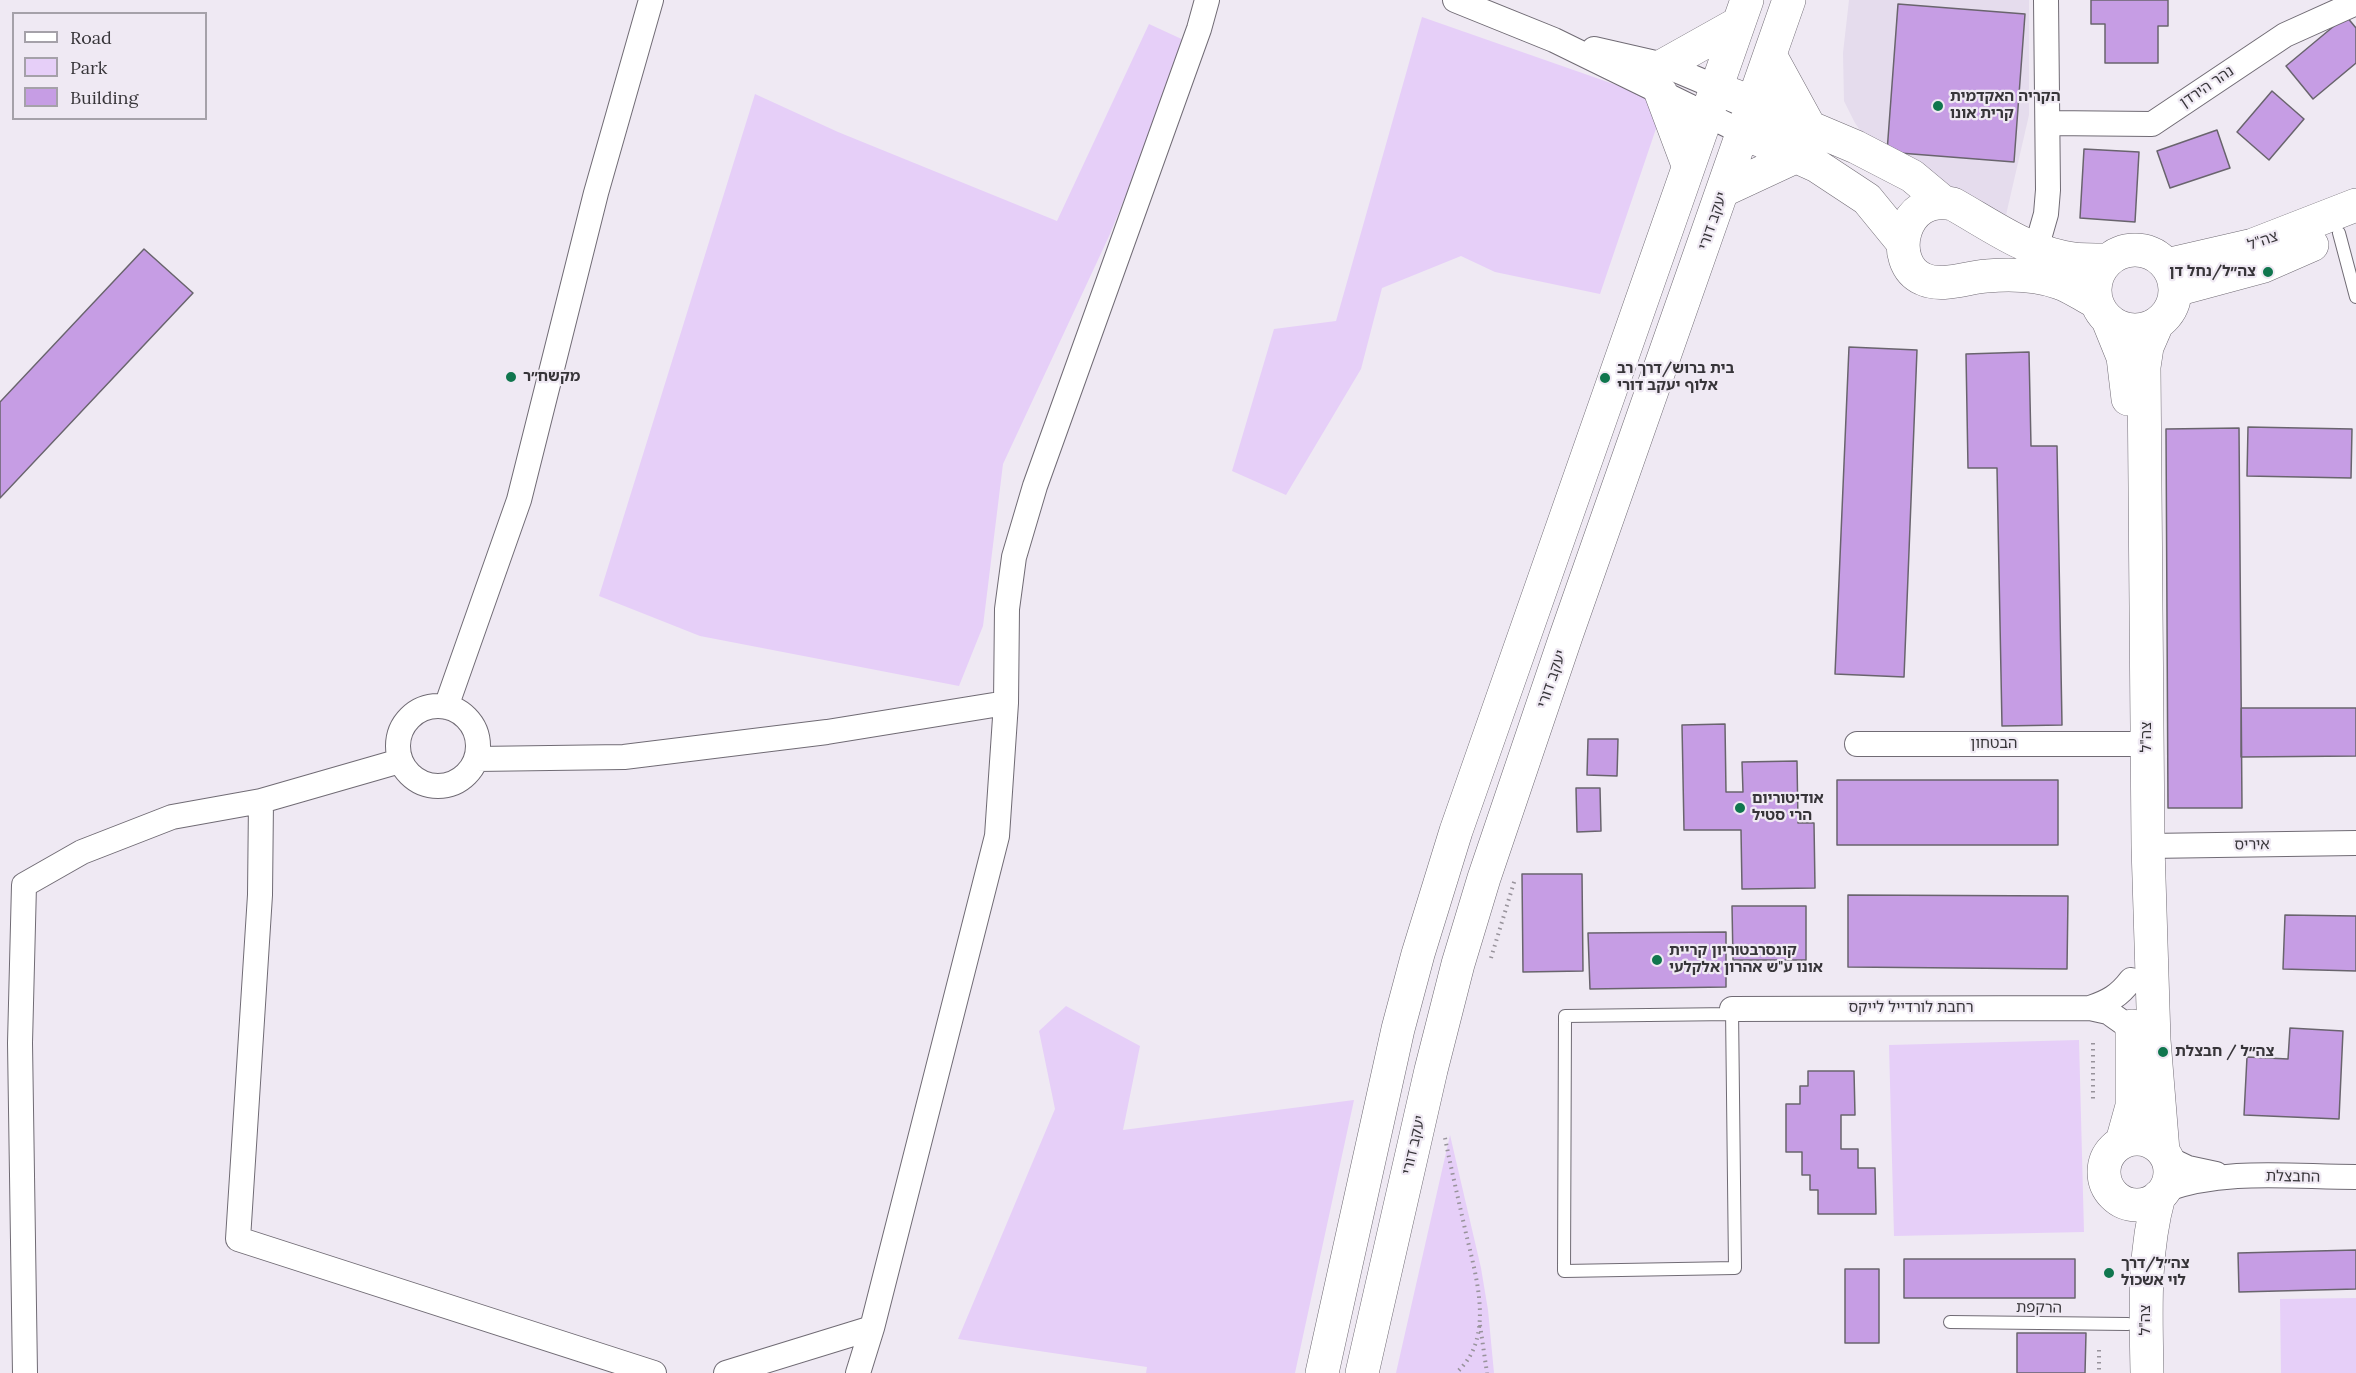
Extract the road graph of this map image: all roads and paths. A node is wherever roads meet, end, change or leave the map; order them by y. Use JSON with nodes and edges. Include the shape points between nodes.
{"nodes":[{"id":1,"x":651,"y":0,"type":"edge"},
{"id":2,"x":1207,"y":0,"type":"edge"},
{"id":3,"x":1789,"y":0,"type":"edge"},
{"id":4,"x":2046,"y":0,"type":"edge"},
{"id":5,"x":1464,"y":2,"type":"edge"},
{"id":6,"x":2356,"y":3,"type":"edge"},
{"id":7,"x":1743,"y":11,"type":"edge"},
{"id":8,"x":1770,"y":55,"type":"junction"},
{"id":9,"x":1662,"y":79,"type":"junction"},
{"id":10,"x":1711,"y":101,"type":"junction"},
{"id":11,"x":1749,"y":118,"type":"junction"},
{"id":12,"x":2048,"y":123,"type":"junction"},
{"id":13,"x":1810,"y":128,"type":"junction"},
{"id":14,"x":1795,"y":157,"type":"junction"},
{"id":15,"x":1688,"y":165,"type":"junction"},
{"id":16,"x":1724,"y":190,"type":"junction"},
{"id":17,"x":1941,"y":201,"type":"junction"},
{"id":18,"x":2356,"y":205,"type":"edge"},
{"id":19,"x":2348,"y":230,"type":"edge"},
{"id":20,"x":1903,"y":243,"type":"junction"},
{"id":21,"x":2036,"y":249,"type":"junction"},
{"id":22,"x":2108,"y":260,"type":"junction"},
{"id":23,"x":2170,"y":278,"type":"junction"},
{"id":24,"x":2356,"y":297,"type":"edge"},
{"id":25,"x":2102,"y":311,"type":"junction"},
{"id":26,"x":2157,"y":324,"type":"junction"},
{"id":27,"x":1006,"y":703,"type":"junction"},
{"id":28,"x":446,"y":707,"type":"junction"},
{"id":29,"x":1857,"y":744,"type":"dead end"},
{"id":30,"x":2131,"y":744,"type":"junction"},
{"id":31,"x":476,"y":759,"type":"junction"},
{"id":32,"x":400,"y":761,"type":"junction"},
{"id":33,"x":261,"y":801,"type":"junction"},
{"id":34,"x":2356,"y":843,"type":"edge"},
{"id":35,"x":2148,"y":846,"type":"junction"},
{"id":36,"x":1516,"y":875,"type":"dead end"},
{"id":37,"x":1489,"y":964,"type":"dead end"},
{"id":38,"x":2131,"y":980,"type":"junction"},
{"id":39,"x":2090,"y":1008,"type":"junction"},
{"id":40,"x":1732,"y":1012,"type":"junction"},
{"id":41,"x":2132,"y":1029,"type":"junction"},
{"id":42,"x":2093,"y":1043,"type":"dead end"},
{"id":43,"x":2093,"y":1101,"type":"dead end"},
{"id":44,"x":1439,"y":1139,"type":"dead end"},
{"id":45,"x":2122,"y":1142,"type":"junction"},
{"id":46,"x":2165,"y":1155,"type":"junction"},
{"id":47,"x":2230,"y":1176,"type":"junction"},
{"id":48,"x":2356,"y":1177,"type":"edge"},
{"id":49,"x":2162,"y":1193,"type":"junction"},
{"id":50,"x":2121,"y":1200,"type":"junction"},
{"id":51,"x":1479,"y":1318,"type":"junction"},
{"id":52,"x":1950,"y":1322,"type":"dead end"},
{"id":53,"x":2128,"y":1324,"type":"junction"},
{"id":54,"x":872,"y":1328,"type":"junction"},
{"id":55,"x":2099,"y":1350,"type":"dead end"},
{"id":56,"x":25,"y":1373,"type":"edge"},
{"id":57,"x":654,"y":1373,"type":"edge"},
{"id":58,"x":726,"y":1373,"type":"edge"},
{"id":59,"x":858,"y":1373,"type":"edge"},
{"id":60,"x":1322,"y":1373,"type":"edge"},
{"id":61,"x":1362,"y":1373,"type":"edge"},
{"id":62,"x":1456,"y":1373,"type":"edge"},
{"id":63,"x":1487,"y":1373,"type":"edge"},
{"id":64,"x":2099,"y":1373,"type":"edge"},
{"id":65,"x":2128,"y":1373,"type":"edge"},
{"id":66,"x":2146,"y":1373,"type":"edge"}],
"edges":[{"from":1,"to":28,"type":"street","via":[[596,193],[519,500]]},
{"from":2,"to":27,"type":"street","via":[[1035,486],[1014,557],[1007,609]]},
{"from":3,"to":8,"type":"street","name":"יעקב דורי"},
{"from":4,"to":12,"type":"street"},
{"from":5,"to":9,"type":"street"},
{"from":6,"to":12,"type":"street","name":"נהר הירדן","via":[[2285,35],[2152,124]]},
{"from":7,"to":9,"type":"street"},
{"from":7,"to":10,"type":"street"},
{"from":8,"to":11,"type":"street","name":"יעקב דורי"},
{"from":8,"to":13,"type":"street"},
{"from":9,"to":10,"type":"street"},
{"from":9,"to":15,"type":"street"},
{"from":10,"to":11,"type":"street"},
{"from":10,"to":15,"type":"street"},
{"from":11,"to":13,"type":"street"},
{"from":11,"to":14,"type":"street"},
{"from":11,"to":16,"type":"street","name":"יעקב דורי"},
{"from":12,"to":21,"type":"street","via":[[2046,214]]},
{"from":13,"to":17,"type":"street","via":[[1912,176]]},
{"from":14,"to":16,"type":"street"},
{"from":14,"to":20,"type":"street","via":[[1817,166],[1867,199]]},
{"from":15,"to":60,"type":"street","via":[[1456,831],[1418,954]]},
{"from":16,"to":61,"type":"street","name":"יעקב דורי","via":[[1566,636],[1474,911],[1431,1070]]},
{"from":17,"to":20,"type":"street","via":[[1917,210]]},
{"from":17,"to":21,"type":"street"},
{"from":18,"to":23,"type":"street","name":"צה\"ל"},
{"from":19,"to":23,"type":"street","name":"צה\"ל","via":[[2264,266]]},
{"from":19,"to":24,"type":"lane"},
{"from":20,"to":25,"type":"street","via":[[1905,260],[1923,279],[2034,277],[2060,283]]},
{"from":21,"to":22,"type":"street","via":[[2063,258]]},
{"from":22,"to":23,"type":"street","via":[[2131,250],[2144,251],[2156,256]]},
{"from":22,"to":25,"type":"street","via":[[2096,279]]},
{"from":23,"to":26,"type":"street","via":[[2173,304]]},
{"from":25,"to":26,"type":"street","via":[[2119,327],[2132,331]]},
{"from":25,"to":30,"type":"street","name":"צה\"ל","via":[[2123,357],[2128,384]]},
{"from":26,"to":35,"type":"street","name":"צה\"ל","via":[[2144,367]]},
{"from":27,"to":31,"type":"street","via":[[826,732],[624,758]]},
{"from":27,"to":54,"type":"street","via":[[997,836]]},
{"from":28,"to":31,"type":"street","via":[[463,716],[475,732]]},
{"from":28,"to":32,"type":"street","via":[[421,709],[410,717],[398,739]]},
{"from":29,"to":30,"type":"street","name":"הבטחון"},
{"from":30,"to":38,"type":"street","name":"צה\"ל"},
{"from":31,"to":32,"type":"street","via":[[459,780],[433,787],[409,775]]},
{"from":32,"to":33,"type":"street"},
{"from":33,"to":56,"type":"street","via":[[172,817],[82,852],[24,885],[20,1042]]},
{"from":33,"to":57,"type":"street","via":[[260,895],[238,1239]]},
{"from":34,"to":35,"type":"street","name":"איריס"},
{"from":35,"to":46,"type":"street","name":"צה\"ל","via":[[2154,1040]]},
{"from":36,"to":37,"type":"path"},
{"from":38,"to":39,"type":"street","name":"רחבת לורדייל לייקס","via":[[2121,993]]},
{"from":38,"to":41,"type":"street","name":"צה\"ל"},
{"from":39,"to":40,"type":"street","name":"רחבת לורדייל לייקס"},
{"from":39,"to":41,"type":"street","name":"רחבת לורדייל לייקס","via":[[2108,1012]]},
{"from":40,"to":40,"type":"lane","via":[[1565,1016],[1564,1271],[1735,1268]]},
{"from":41,"to":45,"type":"street","name":"צה\"ל","via":[[2132,1106]]},
{"from":42,"to":43,"type":"path"},
{"from":44,"to":51,"type":"path","via":[[1442,1128],[1478,1291]]},
{"from":45,"to":46,"type":"street","via":[[2149,1141]]},
{"from":45,"to":50,"type":"street","via":[[2110,1152],[2104,1174],[2109,1190]]},
{"from":46,"to":47,"type":"street","via":[[2188,1167]]},
{"from":46,"to":49,"type":"street","via":[[2170,1175]]},
{"from":47,"to":48,"type":"street","name":"החבצלת"},
{"from":47,"to":49,"type":"street","via":[[2202,1179]]},
{"from":49,"to":50,"type":"street","via":[[2141,1204]]},
{"from":49,"to":66,"type":"street","name":"צה\"ל","via":[[2152,1222],[2146,1276]]},
{"from":50,"to":53,"type":"street","name":"צה\"ל","via":[[2127,1221]]},
{"from":51,"to":62,"type":"path","via":[[1477,1341],[1467,1364]]},
{"from":51,"to":63,"type":"path"},
{"from":52,"to":53,"type":"lane","name":"הרקפת"},
{"from":53,"to":65,"type":"street","name":"צה\"ל"},
{"from":54,"to":58,"type":"street"},
{"from":54,"to":59,"type":"street"},
{"from":55,"to":64,"type":"path"}]}
